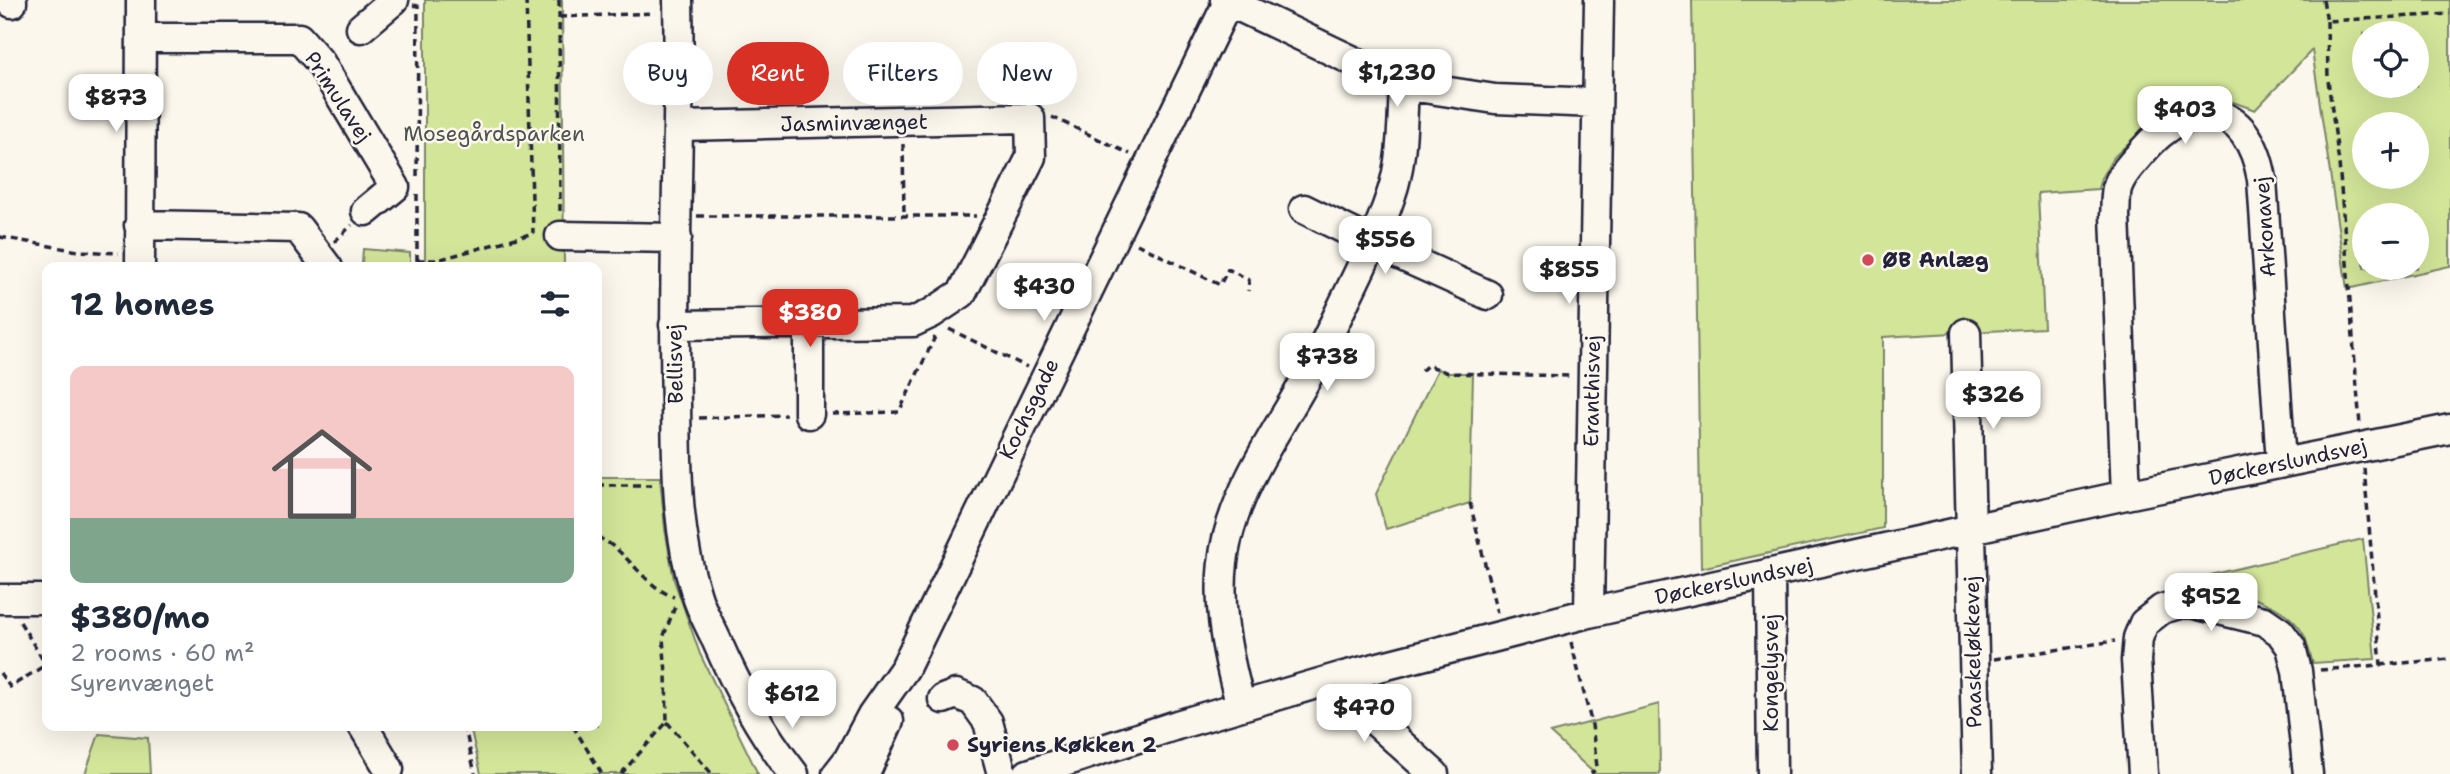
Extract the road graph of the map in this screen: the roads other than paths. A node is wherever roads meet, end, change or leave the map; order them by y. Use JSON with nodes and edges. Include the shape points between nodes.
{"nodes":[{"id":1,"x":141,"y":0,"type":"edge"},
{"id":2,"x":394,"y":0,"type":"edge"},
{"id":3,"x":1227,"y":0,"type":"edge"},
{"id":4,"x":1599,"y":0,"type":"edge"},
{"id":5,"x":678,"y":6,"type":"edge"},
{"id":6,"x":361,"y":28,"type":"dead end"},
{"id":7,"x":142,"y":38,"type":"junction"},
{"id":8,"x":1404,"y":85,"type":"junction"},
{"id":9,"x":1597,"y":103,"type":"junction"},
{"id":10,"x":679,"y":126,"type":"junction"},
{"id":11,"x":1304,"y":209,"type":"dead end"},
{"id":12,"x":366,"y":211,"type":"road end"},
{"id":13,"x":139,"y":225,"type":"junction"},
{"id":14,"x":677,"y":227,"type":"junction"},
{"id":15,"x":547,"y":235,"type":"road end"},
{"id":16,"x":1373,"y":243,"type":"junction"},
{"id":17,"x":140,"y":261,"type":"edge"},
{"id":18,"x":324,"y":262,"type":"edge"},
{"id":19,"x":1489,"y":295,"type":"dead end"},
{"id":20,"x":809,"y":324,"type":"junction"},
{"id":21,"x":674,"y":325,"type":"junction"},
{"id":22,"x":1966,"y":333,"type":"dead end"},
{"id":23,"x":809,"y":414,"type":"dead end"},
{"id":24,"x":2450,"y":429,"type":"edge"},
{"id":25,"x":2281,"y":463,"type":"junction"},
{"id":26,"x":2126,"y":495,"type":"junction"},
{"id":27,"x":1970,"y":529,"type":"junction"},
{"id":28,"x":1770,"y":573,"type":"junction"},
{"id":29,"x":3,"y":599,"type":"edge"},
{"id":30,"x":42,"y":599,"type":"edge"},
{"id":31,"x":1577,"y":616,"type":"junction"},
{"id":32,"x":905,"y":668,"type":"junction"},
{"id":33,"x":1340,"y":677,"type":"junction"},
{"id":34,"x":943,"y":699,"type":"dead end"},
{"id":35,"x":1241,"y":706,"type":"junction"},
{"id":36,"x":752,"y":714,"type":"junction"},
{"id":37,"x":366,"y":731,"type":"edge"},
{"id":38,"x":1095,"y":764,"type":"edge"},
{"id":39,"x":389,"y":769,"type":"dead end"},
{"id":40,"x":769,"y":774,"type":"edge"},
{"id":41,"x":794,"y":774,"type":"edge"},
{"id":42,"x":837,"y":774,"type":"edge"},
{"id":43,"x":864,"y":774,"type":"edge"},
{"id":44,"x":1002,"y":774,"type":"edge"},
{"id":45,"x":1028,"y":774,"type":"edge"},
{"id":46,"x":1434,"y":774,"type":"edge"},
{"id":47,"x":1772,"y":774,"type":"edge"},
{"id":48,"x":1977,"y":774,"type":"edge"},
{"id":49,"x":2143,"y":774,"type":"edge"},
{"id":50,"x":2308,"y":774,"type":"edge"}],
"edges":[{"from":1,"to":7,"type":"street"},
{"from":2,"to":6,"type":"street"},
{"from":3,"to":8,"type":"street"},
{"from":3,"to":32,"type":"street","name":"Kochsgade"},
{"from":4,"to":9,"type":"street","name":"Eranthisvej"},
{"from":5,"to":10,"type":"street","name":"Bellisvej"},
{"from":7,"to":12,"type":"street","name":"Primulavej","via":[[299,38],[320,62],[395,187]]},
{"from":7,"to":13,"type":"street"},
{"from":8,"to":9,"type":"street","via":[[1495,99]]},
{"from":8,"to":16,"type":"street","via":[[1399,163]]},
{"from":9,"to":31,"type":"street","name":"Eranthisvej","via":[[1593,377]]},
{"from":10,"to":14,"type":"street","name":"Bellisvej"},
{"from":10,"to":20,"type":"street","name":"Jasminvænget","via":[[1030,118],[1031,156],[962,293],[913,322]]},
{"from":11,"to":16,"type":"street"},
{"from":13,"to":17,"type":"street"},
{"from":13,"to":18,"type":"street","via":[[298,228]]},
{"from":14,"to":15,"type":"street"},
{"from":14,"to":21,"type":"street","name":"Bellisvej"},
{"from":16,"to":19,"type":"street"},
{"from":16,"to":35,"type":"street","via":[[1306,380],[1251,475],[1227,541],[1223,626]]},
{"from":20,"to":21,"type":"street"},
{"from":20,"to":23,"type":"street"},
{"from":21,"to":36,"type":"street","name":"Bellisvej","via":[[682,534],[696,594]]},
{"from":22,"to":27,"type":"street","name":"Paaskeløkkevej"},
{"from":24,"to":25,"type":"street","name":"Døckerslundsvej"},
{"from":25,"to":26,"type":"street","name":"Døckerslundsvej"},
{"from":25,"to":26,"type":"street","name":"Arkonavej","via":[[2259,158],[2235,123],[2214,113],[2194,114],[2175,122],[2149,144],[2117,189]]},
{"from":26,"to":27,"type":"street","name":"Døckerslundsvej"},
{"from":27,"to":28,"type":"street","name":"Døckerslundsvej"},
{"from":27,"to":48,"type":"street","name":"Paaskeløkkevej"},
{"from":28,"to":31,"type":"street","name":"Døckerslundsvej"},
{"from":28,"to":47,"type":"street","name":"Kongelysvej"},
{"from":29,"to":30,"type":"street"},
{"from":31,"to":33,"type":"street","name":"Døckerslundsvej"},
{"from":32,"to":42,"type":"street","name":"Kochsgade"},
{"from":32,"to":43,"type":"street","name":"Kochsgade","via":[[898,699]]},
{"from":33,"to":35,"type":"street","name":"Døckerslundsvej"},
{"from":33,"to":46,"type":"street","via":[[1365,712]]},
{"from":34,"to":44,"type":"street","via":[[956,694],[973,701],[988,722]]},
{"from":35,"to":38,"type":"street","name":"Døckerslundsvej"},
{"from":36,"to":40,"type":"street","name":"Bellisvej"},
{"from":36,"to":41,"type":"street","name":"Bellisvej"},
{"from":37,"to":39,"type":"street"},
{"from":38,"to":45,"type":"street","name":"Døckerslundsvej"},
{"from":49,"to":50,"type":"street","via":[[2138,638],[2144,623],[2162,609],[2186,602],[2264,621],[2291,647]]}]}
